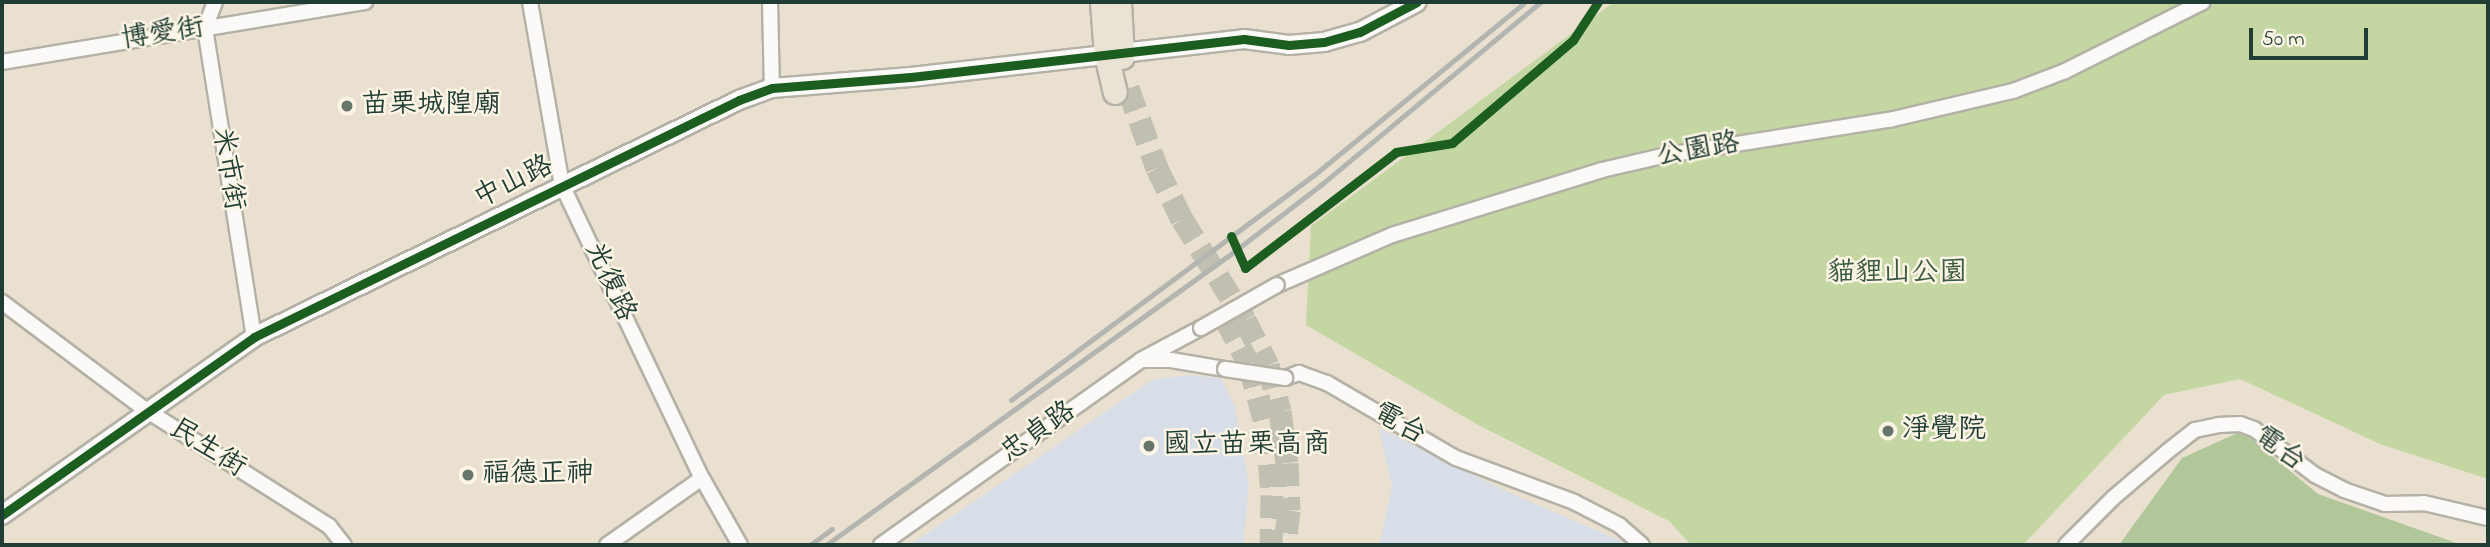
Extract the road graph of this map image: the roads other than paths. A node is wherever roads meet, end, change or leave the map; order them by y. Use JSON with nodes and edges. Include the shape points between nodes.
{"nodes":[{"id":1,"x":215,"y":2,"type":"edge"},
{"id":2,"x":365,"y":2,"type":"edge"},
{"id":3,"x":530,"y":2,"type":"edge"},
{"id":4,"x":770,"y":2,"type":"edge"},
{"id":5,"x":1102,"y":2,"type":"edge"},
{"id":6,"x":1119,"y":2,"type":"edge"},
{"id":7,"x":1417,"y":2,"type":"edge"},
{"id":8,"x":2203,"y":2,"type":"edge"},
{"id":9,"x":205,"y":29,"type":"junction"},
{"id":10,"x":1114,"y":53,"type":"junction"},
{"id":11,"x":2,"y":62,"type":"edge"},
{"id":12,"x":772,"y":88,"type":"junction"},
{"id":13,"x":1122,"y":90,"type":"tunnel mouth"},
{"id":14,"x":562,"y":185,"type":"junction"},
{"id":15,"x":2,"y":302,"type":"edge"},
{"id":16,"x":1201,"y":328,"type":"joint"},
{"id":17,"x":254,"y":337,"type":"junction"},
{"id":18,"x":1142,"y":360,"type":"junction"},
{"id":19,"x":146,"y":410,"type":"junction"},
{"id":20,"x":702,"y":478,"type":"junction"},
{"id":21,"x":2,"y":515,"type":"edge"},
{"id":22,"x":2488,"y":518,"type":"edge"},
{"id":23,"x":344,"y":545,"type":"edge"},
{"id":24,"x":607,"y":545,"type":"edge"},
{"id":25,"x":740,"y":545,"type":"edge"},
{"id":26,"x":881,"y":545,"type":"edge"},
{"id":27,"x":1642,"y":545,"type":"edge"},
{"id":28,"x":2066,"y":545,"type":"edge"}],
"edges":[{"from":1,"to":9,"type":"street","name":"米市街"},
{"from":2,"to":9,"type":"street","name":"博愛街"},
{"from":3,"to":14,"type":"street","name":"光復路"},
{"from":4,"to":12,"type":"street"},
{"from":5,"to":10,"type":"main road"},
{"from":6,"to":10,"type":"main road"},
{"from":7,"to":10,"type":"street","name":"中山路","via":[[1360,32],[1324,42],[1289,45],[1244,39]]},
{"from":8,"to":16,"type":"street","name":"公園路","bridge":true,"via":[[2013,92],[1889,120],[1667,155],[1602,170],[1392,235],[1277,285]]},
{"from":9,"to":11,"type":"street","name":"博愛街"},
{"from":9,"to":17,"type":"street","name":"米市街"},
{"from":10,"to":12,"type":"street","name":"中山路"},
{"from":10,"to":13,"type":"main road"},
{"from":12,"to":14,"type":"street","name":"中山路"},
{"from":14,"to":17,"type":"street","name":"中山路"},
{"from":14,"to":20,"type":"street","name":"光復路"},
{"from":15,"to":19,"type":"street","name":"民生街"},
{"from":16,"to":18,"type":"street","name":"忠貞路"},
{"from":17,"to":19,"type":"street","name":"中山路"},
{"from":18,"to":26,"type":"street","name":"忠貞路"},
{"from":18,"to":27,"type":"street","name":"電台","bridge":true,"via":[[1171,360],[1285,378],[1299,373],[1327,383],[1457,458],[1619,524]]},
{"from":19,"to":21,"type":"street","name":"中山路"},
{"from":19,"to":23,"type":"street","name":"民生街","via":[[329,526]]},
{"from":20,"to":24,"type":"street"},
{"from":20,"to":25,"type":"street","name":"光復路"},
{"from":22,"to":28,"type":"street","name":"電台","via":[[2424,503],[2385,504],[2344,491],[2254,429],[2219,425],[2195,430],[2168,451]]}]}
